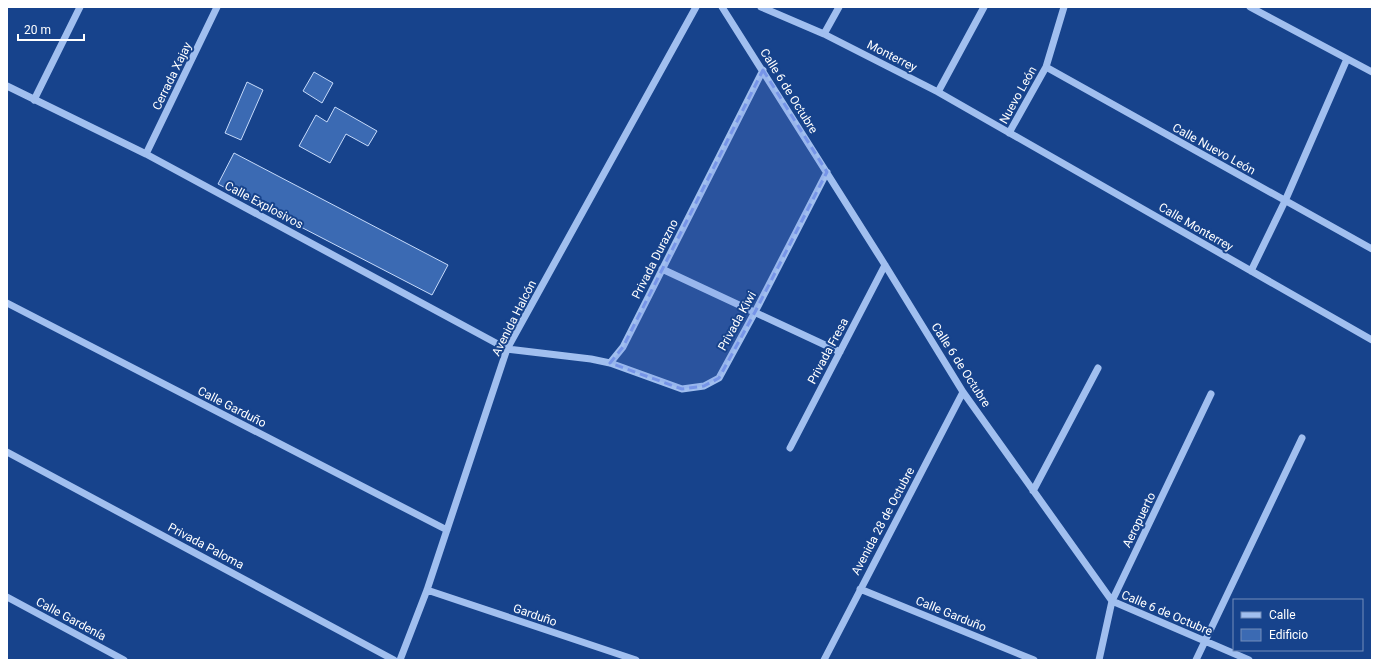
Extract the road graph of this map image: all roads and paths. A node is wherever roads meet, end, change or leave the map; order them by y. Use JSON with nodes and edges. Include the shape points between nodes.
{"nodes":[{"id":1,"x":80,"y":7,"type":"edge"},
{"id":2,"x":217,"y":7,"type":"edge"},
{"id":3,"x":696,"y":7,"type":"edge"},
{"id":4,"x":722,"y":7,"type":"edge"},
{"id":5,"x":760,"y":7,"type":"edge"},
{"id":6,"x":839,"y":7,"type":"edge"},
{"id":7,"x":984,"y":7,"type":"edge"},
{"id":8,"x":1064,"y":7,"type":"edge"},
{"id":9,"x":1250,"y":7,"type":"edge"},
{"id":10,"x":824,"y":34,"type":"junction"},
{"id":11,"x":1347,"y":59,"type":"junction"},
{"id":12,"x":1046,"y":67,"type":"junction"},
{"id":13,"x":763,"y":70,"type":"junction"},
{"id":14,"x":1372,"y":72,"type":"edge"},
{"id":15,"x":7,"y":86,"type":"edge"},
{"id":16,"x":938,"y":92,"type":"junction"},
{"id":17,"x":34,"y":100,"type":"junction"},
{"id":18,"x":1009,"y":133,"type":"junction"},
{"id":19,"x":146,"y":154,"type":"junction"},
{"id":20,"x":827,"y":172,"type":"junction"},
{"id":21,"x":1285,"y":201,"type":"junction"},
{"id":22,"x":1372,"y":249,"type":"edge"},
{"id":23,"x":885,"y":265,"type":"junction"},
{"id":24,"x":662,"y":269,"type":"junction"},
{"id":25,"x":1251,"y":271,"type":"junction"},
{"id":26,"x":7,"y":303,"type":"edge"},
{"id":27,"x":755,"y":312,"type":"junction"},
{"id":28,"x":1372,"y":340,"type":"edge"},
{"id":29,"x":507,"y":349,"type":"junction"},
{"id":30,"x":840,"y":352,"type":"junction"},
{"id":31,"x":610,"y":363,"type":"junction"},
{"id":32,"x":1098,"y":368,"type":"dead end"},
{"id":33,"x":963,"y":392,"type":"junction"},
{"id":34,"x":1211,"y":394,"type":"dead end"},
{"id":35,"x":1302,"y":438,"type":"dead end"},
{"id":36,"x":790,"y":448,"type":"dead end"},
{"id":37,"x":7,"y":452,"type":"edge"},
{"id":38,"x":1033,"y":491,"type":"junction"},
{"id":39,"x":447,"y":530,"type":"junction"},
{"id":40,"x":860,"y":589,"type":"junction"},
{"id":41,"x":427,"y":590,"type":"junction"},
{"id":42,"x":7,"y":597,"type":"edge"},
{"id":43,"x":1112,"y":601,"type":"junction"},
{"id":44,"x":1206,"y":641,"type":"junction"},
{"id":45,"x":124,"y":660,"type":"edge"},
{"id":46,"x":394,"y":660,"type":"edge"},
{"id":47,"x":400,"y":660,"type":"edge"},
{"id":48,"x":636,"y":660,"type":"edge"},
{"id":49,"x":824,"y":660,"type":"edge"},
{"id":50,"x":1034,"y":660,"type":"edge"},
{"id":51,"x":1099,"y":660,"type":"edge"},
{"id":52,"x":1196,"y":660,"type":"edge"},
{"id":53,"x":1249,"y":660,"type":"edge"}],
"edges":[{"from":1,"to":17,"type":"street"},
{"from":2,"to":19,"type":"street","name":"Cerrada Xajay"},
{"from":3,"to":29,"type":"street","name":"Avenida Halcón"},
{"from":4,"to":13,"type":"street","name":"Calle 6 de Octubre"},
{"from":5,"to":10,"type":"street","name":"Monterrey"},
{"from":6,"to":10,"type":"street"},
{"from":7,"to":16,"type":"street"},
{"from":8,"to":12,"type":"street","name":"Nuevo León"},
{"from":9,"to":11,"type":"street"},
{"from":10,"to":16,"type":"street","name":"Monterrey"},
{"from":11,"to":14,"type":"street"},
{"from":11,"to":21,"type":"street"},
{"from":12,"to":18,"type":"street","name":"Nuevo León"},
{"from":12,"to":21,"type":"street","name":"Calle Nuevo León"},
{"from":13,"to":20,"type":"street","name":"Calle 6 de Octubre"},
{"from":13,"to":24,"type":"street","name":"Privada Durazno"},
{"from":15,"to":17,"type":"street","name":"Calle Explosivos"},
{"from":16,"to":18,"type":"street","name":"Monterrey"},
{"from":17,"to":19,"type":"street","name":"Calle Explosivos"},
{"from":18,"to":25,"type":"street","name":"Calle Monterrey"},
{"from":19,"to":29,"type":"street","name":"Calle Explosivos"},
{"from":20,"to":23,"type":"street","name":"Calle 6 de Octubre"},
{"from":20,"to":27,"type":"street","name":"Privada Kiwi"},
{"from":21,"to":22,"type":"street","name":"Calle Nuevo León"},
{"from":21,"to":25,"type":"street"},
{"from":23,"to":30,"type":"street","name":"Privada Fresa"},
{"from":23,"to":33,"type":"street","name":"Calle 6 de Octubre"},
{"from":24,"to":27,"type":"street"},
{"from":24,"to":31,"type":"street","name":"Privada Durazno","via":[[623,347]]},
{"from":25,"to":28,"type":"street","name":"Calle Monterrey"},
{"from":26,"to":39,"type":"street","name":"Calle Garduño"},
{"from":27,"to":30,"type":"street"},
{"from":27,"to":31,"type":"street","name":"Privada Kiwi","via":[[719,378],[704,386],[682,389]]},
{"from":29,"to":31,"type":"street"},
{"from":29,"to":39,"type":"street","name":"Avenida Halcón"},
{"from":30,"to":36,"type":"street","name":"Privada Fresa"},
{"from":32,"to":38,"type":"street"},
{"from":33,"to":38,"type":"street","name":"Calle 6 de Octubre"},
{"from":33,"to":40,"type":"street","name":"Avenida 28 de Octubre"},
{"from":34,"to":43,"type":"street","name":"Aeropuerto"},
{"from":35,"to":44,"type":"street"},
{"from":37,"to":46,"type":"street","name":"Privada Paloma"},
{"from":38,"to":43,"type":"street","name":"Calle 6 de Octubre"},
{"from":39,"to":41,"type":"street","name":"Avenida Halcón"},
{"from":40,"to":49,"type":"street","name":"Avenida 28 de Octubre"},
{"from":40,"to":50,"type":"street","name":"Calle Garduño"},
{"from":41,"to":47,"type":"street","name":"Avenida Halcón"},
{"from":41,"to":48,"type":"street","name":"Garduño"},
{"from":42,"to":45,"type":"street","name":"Calle Gardenía"},
{"from":43,"to":44,"type":"street","name":"Calle 6 de Octubre"},
{"from":43,"to":51,"type":"street","name":"Aeropuerto"},
{"from":44,"to":52,"type":"street"},
{"from":44,"to":53,"type":"street","name":"Calle 6 de Octubre"}]}
